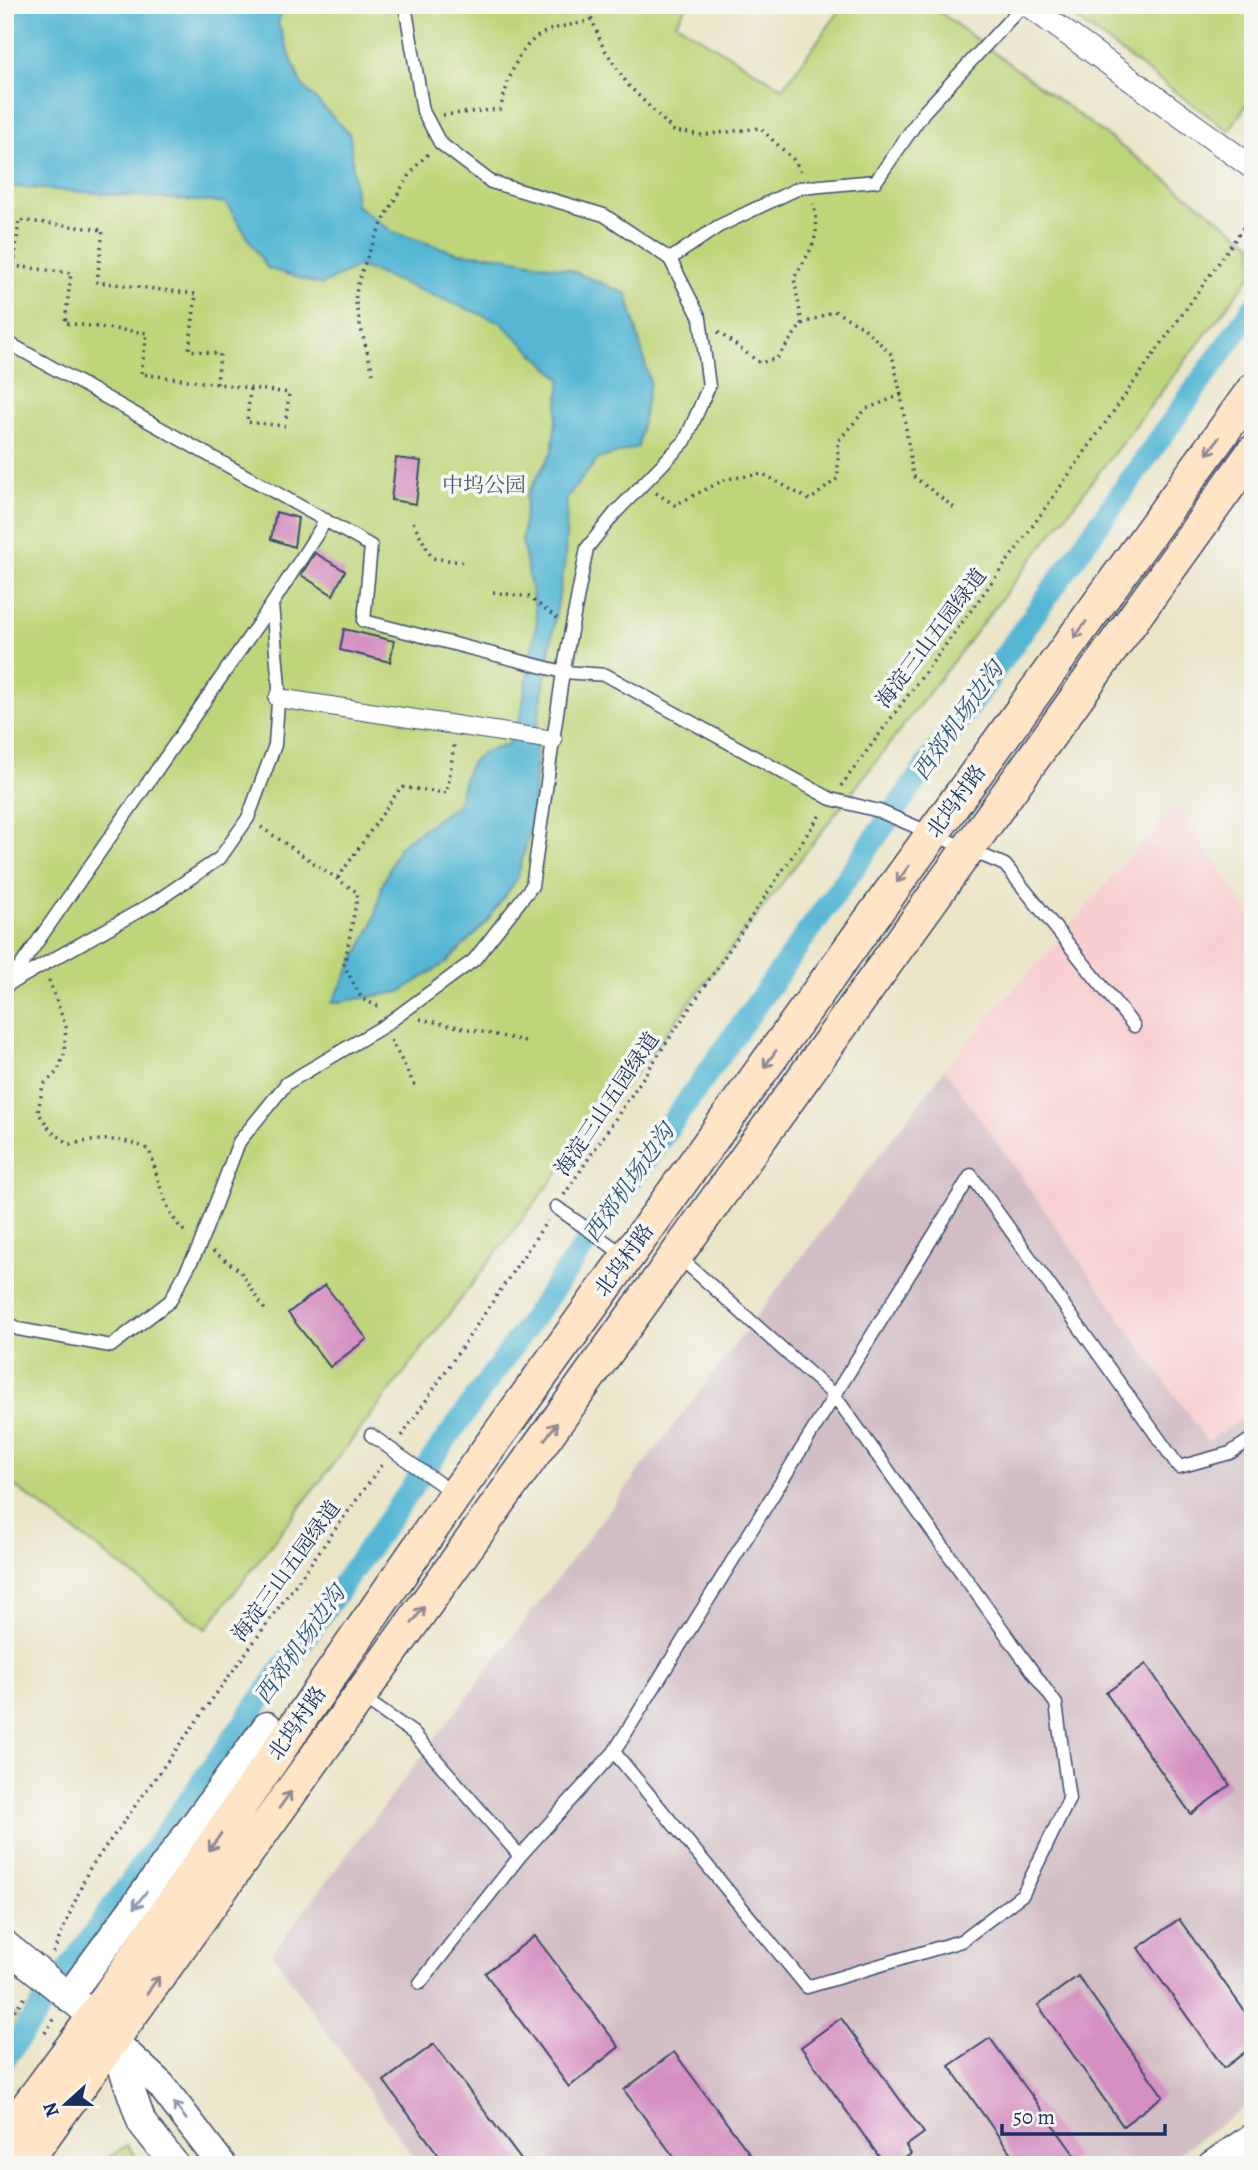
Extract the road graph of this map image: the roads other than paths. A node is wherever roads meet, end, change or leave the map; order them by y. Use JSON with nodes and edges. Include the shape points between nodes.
{"nodes":[{"id":1,"x":405,"y":5,"type":"edge"},
{"id":2,"x":1023,"y":5,"type":"edge"},
{"id":3,"x":1028,"y":5,"type":"edge"},
{"id":4,"x":1253,"y":167,"type":"edge"},
{"id":5,"x":670,"y":259,"type":"junction"},
{"id":6,"x":5,"y":341,"type":"edge"},
{"id":7,"x":1253,"y":390,"type":"edge"},
{"id":8,"x":1253,"y":452,"type":"edge"},
{"id":9,"x":326,"y":520,"type":"junction"},
{"id":10,"x":272,"y":604,"type":"junction"},
{"id":11,"x":563,"y":672,"type":"junction"},
{"id":12,"x":278,"y":698,"type":"junction"},
{"id":13,"x":553,"y":740,"type":"junction"},
{"id":14,"x":932,"y":835,"type":"junction"},
{"id":15,"x":967,"y":849,"type":"junction"},
{"id":16,"x":6,"y":987,"type":"edge"},
{"id":17,"x":1134,"y":1026,"type":"dead end"},
{"id":18,"x":556,"y":1207,"type":"road end"},
{"id":19,"x":615,"y":1249,"type":"junction"},
{"id":20,"x":677,"y":1255,"type":"junction"},
{"id":21,"x":5,"y":1320,"type":"edge"},
{"id":22,"x":834,"y":1395,"type":"junction"},
{"id":23,"x":371,"y":1435,"type":"dead end"},
{"id":24,"x":1253,"y":1438,"type":"edge"},
{"id":25,"x":445,"y":1488,"type":"junction"},
{"id":26,"x":360,"y":1696,"type":"junction"},
{"id":27,"x":309,"y":1706,"type":"junction"},
{"id":28,"x":267,"y":1726,"type":"joint"},
{"id":29,"x":614,"y":1752,"type":"junction"},
{"id":30,"x":520,"y":1856,"type":"junction"},
{"id":31,"x":5,"y":1945,"type":"edge"},
{"id":32,"x":420,"y":1983,"type":"dead end"},
{"id":33,"x":92,"y":2018,"type":"junction"},
{"id":34,"x":5,"y":2137,"type":"edge"},
{"id":35,"x":1253,"y":2137,"type":"edge"},
{"id":36,"x":23,"y":2165,"type":"edge"},
{"id":37,"x":176,"y":2165,"type":"edge"},
{"id":38,"x":222,"y":2165,"type":"edge"},
{"id":39,"x":1212,"y":2165,"type":"edge"}],
"edges":[{"from":1,"to":5,"type":"lane","via":[[427,119],[440,143],[491,182],[604,215]]},
{"from":2,"to":5,"type":"lane","via":[[924,112],[876,181],[799,188],[719,226]]},
{"from":3,"to":4,"type":"street"},
{"from":5,"to":11,"type":"lane","via":[[700,318],[709,386],[685,441],[587,548]]},
{"from":6,"to":9,"type":"lane"},
{"from":7,"to":14,"type":"main road","name":"北坞村路","one_way":true},
{"from":8,"to":15,"type":"main road","name":"北坞村路"},
{"from":9,"to":10,"type":"lane"},
{"from":9,"to":11,"type":"lane","via":[[371,546],[364,621]]},
{"from":10,"to":12,"type":"lane"},
{"from":10,"to":16,"type":"lane"},
{"from":11,"to":13,"type":"lane"},
{"from":11,"to":14,"type":"lane","via":[[606,675],[831,799],[879,811]]},
{"from":12,"to":13,"type":"street"},
{"from":12,"to":16,"type":"lane","via":[[275,745],[248,818],[220,858],[155,902]]},
{"from":13,"to":21,"type":"lane","via":[[532,886],[474,960],[384,1026],[287,1083],[239,1142],[201,1242],[170,1301],[111,1346],[18,1329]]},
{"from":14,"to":15,"type":"lane"},
{"from":14,"to":19,"type":"main road","name":"北坞村路","one_way":true},
{"from":15,"to":17,"type":"lane","via":[[1005,865]]},
{"from":15,"to":20,"type":"main road","name":"北坞村路"},
{"from":18,"to":19,"type":"lane"},
{"from":19,"to":25,"type":"main road","name":"北坞村路"},
{"from":20,"to":22,"type":"lane"},
{"from":26,"to":20,"type":"main road","name":"北坞村路","one_way":true},
{"from":22,"to":24,"type":"lane","via":[[971,1175],[1179,1466],[1230,1453]]},
{"from":22,"to":29,"type":"lane"},
{"from":22,"to":29,"type":"lane","via":[[1056,1704],[1069,1799],[1023,1894],[961,1941],[807,1987]]},
{"from":23,"to":25,"type":"lane"},
{"from":25,"to":27,"type":"main road","name":"北坞村路"},
{"from":26,"to":30,"type":"lane","via":[[413,1732]]},
{"from":33,"to":26,"type":"main road","name":"北坞村路","one_way":true},
{"from":27,"to":28,"type":"main road"},
{"from":27,"to":33,"type":"main road","name":"北坞村路","one_way":true},
{"from":28,"to":33,"type":"street","name":"北坞村路","one_way":true},
{"from":29,"to":30,"type":"lane"},
{"from":30,"to":32,"type":"lane"},
{"from":31,"to":33,"type":"street"},
{"from":33,"to":34,"type":"main road","name":"北坞村路"},
{"from":33,"to":36,"type":"main road","name":"北坞村路"},
{"from":33,"to":37,"type":"street","via":[[142,2123]]},
{"from":38,"to":33,"type":"street","one_way":true,"via":[[161,2085]]},
{"from":35,"to":39,"type":"street"}]}
